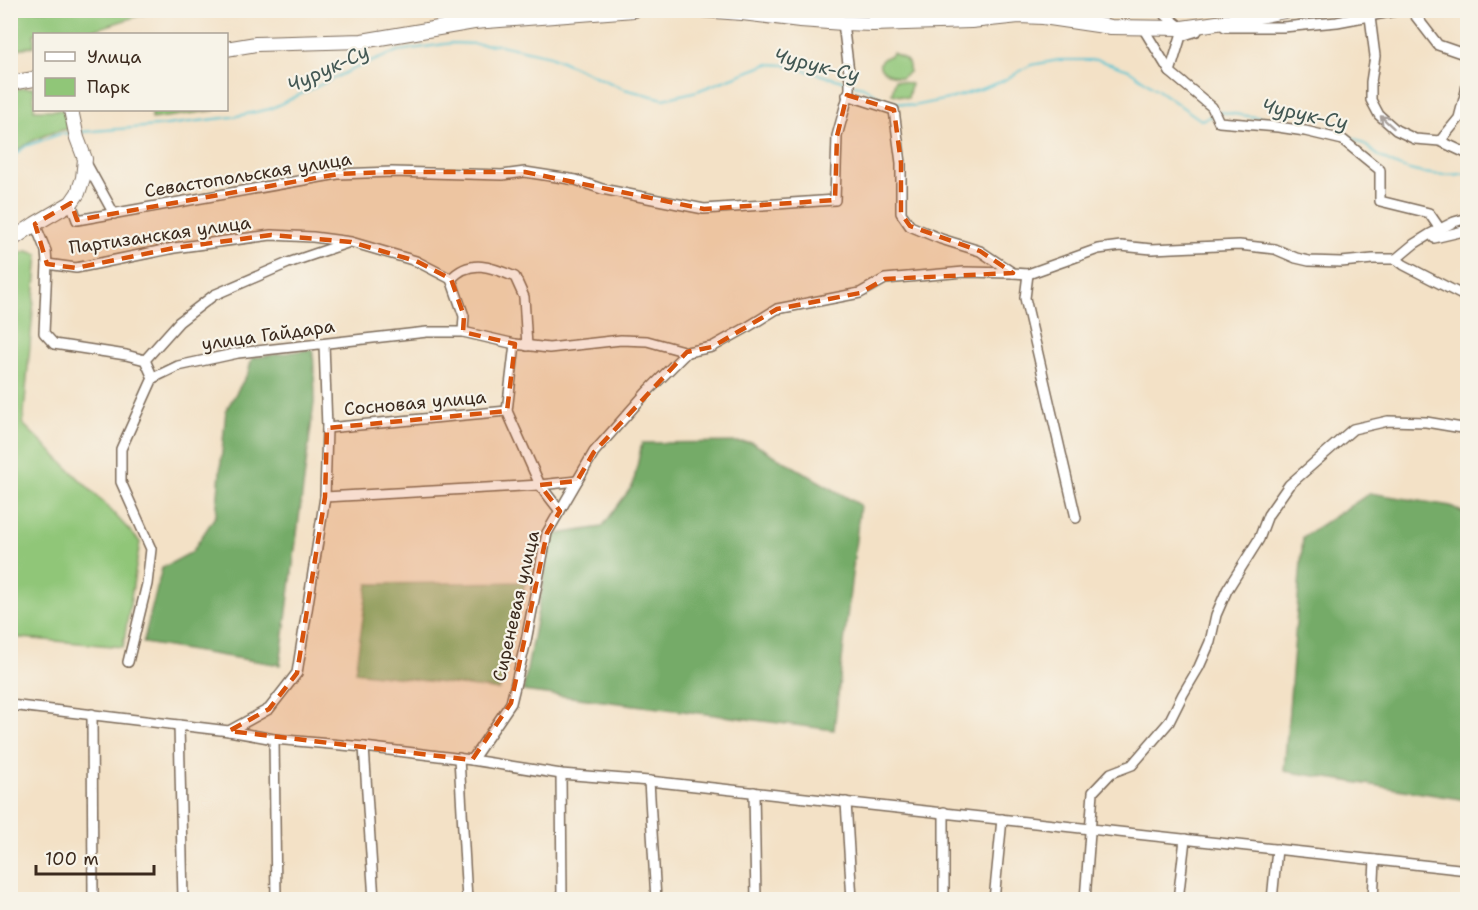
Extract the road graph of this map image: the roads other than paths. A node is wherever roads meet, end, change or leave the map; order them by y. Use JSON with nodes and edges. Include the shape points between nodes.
{"nodes":[{"id":1,"x":634,"y":10,"type":"edge"},
{"id":2,"x":701,"y":10,"type":"edge"},
{"id":3,"x":1159,"y":10,"type":"edge"},
{"id":4,"x":1290,"y":10,"type":"edge"},
{"id":5,"x":1401,"y":10,"type":"edge"},
{"id":6,"x":1411,"y":10,"type":"edge"},
{"id":7,"x":746,"y":12,"type":"edge"},
{"id":8,"x":1370,"y":17,"type":"junction"},
{"id":9,"x":843,"y":23,"type":"junction"},
{"id":10,"x":1143,"y":28,"type":"junction"},
{"id":11,"x":1182,"y":28,"type":"junction"},
{"id":12,"x":228,"y":49,"type":"edge"},
{"id":13,"x":1467,"y":61,"type":"edge"},
{"id":14,"x":1170,"y":72,"type":"junction"},
{"id":15,"x":1467,"y":75,"type":"edge"},
{"id":16,"x":33,"y":80,"type":"edge"},
{"id":17,"x":10,"y":81,"type":"edge"},
{"id":18,"x":849,"y":88,"type":"junction"},
{"id":19,"x":71,"y":111,"type":"edge"},
{"id":20,"x":1440,"y":141,"type":"junction"},
{"id":21,"x":1467,"y":154,"type":"edge"},
{"id":22,"x":85,"y":159,"type":"junction"},
{"id":23,"x":71,"y":203,"type":"junction"},
{"id":24,"x":114,"y":214,"type":"junction"},
{"id":25,"x":1467,"y":218,"type":"edge"},
{"id":26,"x":35,"y":224,"type":"junction"},
{"id":27,"x":1440,"y":229,"type":"junction"},
{"id":28,"x":1467,"y":230,"type":"edge"},
{"id":29,"x":10,"y":241,"type":"edge"},
{"id":30,"x":351,"y":242,"type":"junction"},
{"id":31,"x":1414,"y":244,"type":"junction"},
{"id":32,"x":1396,"y":259,"type":"junction"},
{"id":33,"x":47,"y":264,"type":"junction"},
{"id":34,"x":1013,"y":273,"type":"junction"},
{"id":35,"x":1028,"y":274,"type":"junction"},
{"id":36,"x":451,"y":279,"type":"junction"},
{"id":37,"x":1467,"y":298,"type":"edge"},
{"id":38,"x":463,"y":332,"type":"junction"},
{"id":39,"x":324,"y":344,"type":"junction"},
{"id":40,"x":515,"y":344,"type":"junction"},
{"id":41,"x":526,"y":346,"type":"junction"},
{"id":42,"x":687,"y":352,"type":"junction"},
{"id":43,"x":145,"y":360,"type":"junction"},
{"id":44,"x":153,"y":378,"type":"junction"},
{"id":45,"x":507,"y":411,"type":"junction"},
{"id":46,"x":327,"y":428,"type":"junction"},
{"id":47,"x":1467,"y":429,"type":"edge"},
{"id":48,"x":577,"y":481,"type":"junction"},
{"id":49,"x":540,"y":485,"type":"junction"},
{"id":50,"x":325,"y":497,"type":"junction"},
{"id":51,"x":560,"y":511,"type":"junction"},
{"id":52,"x":1076,"y":519,"type":"dead end"},
{"id":53,"x":128,"y":662,"type":"dead end"},
{"id":54,"x":10,"y":705,"type":"edge"},
{"id":55,"x":92,"y":714,"type":"junction"},
{"id":56,"x":178,"y":725,"type":"junction"},
{"id":57,"x":229,"y":731,"type":"junction"},
{"id":58,"x":274,"y":739,"type":"junction"},
{"id":59,"x":364,"y":747,"type":"junction"},
{"id":60,"x":459,"y":758,"type":"junction"},
{"id":61,"x":472,"y":760,"type":"junction"},
{"id":62,"x":561,"y":774,"type":"junction"},
{"id":63,"x":649,"y":781,"type":"junction"},
{"id":64,"x":754,"y":792,"type":"junction"},
{"id":65,"x":846,"y":802,"type":"junction"},
{"id":66,"x":944,"y":812,"type":"junction"},
{"id":67,"x":1002,"y":819,"type":"junction"},
{"id":68,"x":1090,"y":828,"type":"junction"},
{"id":69,"x":1185,"y":839,"type":"junction"},
{"id":70,"x":1277,"y":849,"type":"junction"},
{"id":71,"x":1376,"y":860,"type":"junction"},
{"id":72,"x":1467,"y":870,"type":"edge"},
{"id":73,"x":93,"y":900,"type":"edge"},
{"id":74,"x":183,"y":900,"type":"edge"},
{"id":75,"x":276,"y":900,"type":"edge"},
{"id":76,"x":374,"y":900,"type":"edge"},
{"id":77,"x":467,"y":900,"type":"edge"},
{"id":78,"x":562,"y":900,"type":"edge"},
{"id":79,"x":656,"y":900,"type":"edge"},
{"id":80,"x":756,"y":900,"type":"edge"},
{"id":81,"x":852,"y":900,"type":"edge"},
{"id":82,"x":944,"y":900,"type":"edge"},
{"id":83,"x":994,"y":900,"type":"edge"},
{"id":84,"x":1085,"y":900,"type":"edge"},
{"id":85,"x":1178,"y":900,"type":"edge"},
{"id":86,"x":1272,"y":900,"type":"edge"},
{"id":87,"x":1373,"y":900,"type":"edge"}],
"edges":[{"from":1,"to":12,"type":"main road","via":[[474,22],[362,41],[256,44]]},
{"from":2,"to":7,"type":"main road"},
{"from":3,"to":11,"type":"street"},
{"from":4,"to":11,"type":"main road"},
{"from":5,"to":8,"type":"street"},
{"from":6,"to":13,"type":"street","via":[[1438,45],[1464,54]]},
{"from":7,"to":9,"type":"main road"},
{"from":8,"to":14,"type":"street","via":[[1283,27],[1210,27],[1181,36]]},
{"from":20,"to":8,"type":"street","one_way":true,"via":[[1415,139],[1396,130],[1379,115],[1371,100],[1375,56]]},
{"from":9,"to":10,"type":"main road","via":[[971,21],[1018,16]]},
{"from":9,"to":18,"type":"street","name":"Севастопольская улица"},
{"from":10,"to":11,"type":"main road"},
{"from":10,"to":14,"type":"street"},
{"from":14,"to":27,"type":"street","via":[[1212,106],[1219,122],[1296,130],[1343,141],[1380,170],[1380,201],[1429,213]]},
{"from":15,"to":20,"type":"street","via":[[1459,118]]},
{"from":16,"to":17,"type":"main road"},
{"from":18,"to":24,"type":"street","name":"Севастопольская улица","via":[[837,136],[835,200],[704,209],[525,172],[392,172],[338,174]]},
{"from":18,"to":34,"type":"street","via":[[894,110],[901,163],[901,213],[910,226],[980,251]]},
{"from":19,"to":22,"type":"main road"},
{"from":20,"to":21,"type":"street"},
{"from":22,"to":23,"type":"main road","via":[[83,178]]},
{"from":22,"to":24,"type":"street"},
{"from":23,"to":24,"type":"street","name":"Севастопольская улица","via":[[77,220]]},
{"from":23,"to":26,"type":"main road"},
{"from":25,"to":27,"type":"street"},
{"from":26,"to":29,"type":"main road"},
{"from":26,"to":33,"type":"street"},
{"from":27,"to":31,"type":"street"},
{"from":28,"to":31,"type":"street"},
{"from":30,"to":33,"type":"street","name":"Партизанская улица","via":[[271,236],[174,248],[76,268]]},
{"from":30,"to":36,"type":"street","name":"Партизанская улица","via":[[416,261]]},
{"from":30,"to":43,"type":"street","name":"улица Гайдара","via":[[288,263],[214,295],[179,321]]},
{"from":31,"to":32,"type":"street"},
{"from":32,"to":35,"type":"street","via":[[1309,261],[1275,249],[1239,246],[1121,246],[1098,249]]},
{"from":32,"to":37,"type":"street"},
{"from":33,"to":43,"type":"street","via":[[44,333],[54,344]]},
{"from":34,"to":35,"type":"street"},
{"from":34,"to":42,"type":"street","via":[[964,272],[885,279],[860,293],[777,309],[712,346]]},
{"from":35,"to":52,"type":"street","via":[[1025,298]]},
{"from":36,"to":38,"type":"street","via":[[464,316]]},
{"from":36,"to":41,"type":"street","via":[[458,271],[474,266],[495,268],[515,277],[524,297]]},
{"from":38,"to":39,"type":"street","name":"улица Гайдара","via":[[428,332]]},
{"from":38,"to":40,"type":"street","name":"улица Гайдара"},
{"from":39,"to":44,"type":"street","name":"улица Гайдара","via":[[238,353],[178,366]]},
{"from":39,"to":46,"type":"street"},
{"from":40,"to":41,"type":"street","name":"улица Гайдара"},
{"from":40,"to":45,"type":"street"},
{"from":41,"to":42,"type":"street","name":"улица Гайдара","via":[[549,348],[621,340],[647,341]]},
{"from":42,"to":48,"type":"street","name":"Сиреневая улица","via":[[594,452]]},
{"from":43,"to":44,"type":"street"},
{"from":44,"to":53,"type":"street","via":[[121,449],[121,482],[151,549],[147,584]]},
{"from":45,"to":46,"type":"street","name":"Сосновая улица"},
{"from":45,"to":49,"type":"street"},
{"from":46,"to":50,"type":"street"},
{"from":47,"to":68,"type":"street","via":[[1389,421],[1353,429],[1289,485],[1227,590],[1200,667],[1169,722],[1132,765],[1111,772],[1093,792]]},
{"from":48,"to":49,"type":"street"},
{"from":48,"to":51,"type":"street","name":"Сиреневая улица"},
{"from":49,"to":50,"type":"street"},
{"from":49,"to":51,"type":"street"},
{"from":50,"to":57,"type":"street","via":[[297,673],[269,709]]},
{"from":51,"to":61,"type":"street","name":"Сиреневая улица","via":[[547,533],[511,703]]},
{"from":54,"to":55,"type":"street"},
{"from":55,"to":56,"type":"street"},
{"from":55,"to":73,"type":"street"},
{"from":56,"to":57,"type":"street"},
{"from":56,"to":74,"type":"street"},
{"from":57,"to":58,"type":"street"},
{"from":58,"to":59,"type":"street"},
{"from":58,"to":75,"type":"street"},
{"from":59,"to":60,"type":"street"},
{"from":59,"to":76,"type":"street"},
{"from":60,"to":61,"type":"street"},
{"from":60,"to":77,"type":"street"},
{"from":61,"to":62,"type":"street"},
{"from":62,"to":63,"type":"street"},
{"from":62,"to":78,"type":"street"},
{"from":63,"to":64,"type":"street"},
{"from":63,"to":79,"type":"street"},
{"from":64,"to":65,"type":"street"},
{"from":64,"to":80,"type":"street"},
{"from":65,"to":66,"type":"street"},
{"from":65,"to":81,"type":"street"},
{"from":66,"to":67,"type":"street"},
{"from":66,"to":82,"type":"street"},
{"from":67,"to":68,"type":"street"},
{"from":67,"to":83,"type":"street"},
{"from":68,"to":69,"type":"street"},
{"from":68,"to":84,"type":"street"},
{"from":69,"to":70,"type":"street"},
{"from":69,"to":85,"type":"street"},
{"from":70,"to":71,"type":"street"},
{"from":70,"to":86,"type":"street"},
{"from":71,"to":72,"type":"street"},
{"from":71,"to":87,"type":"street"}]}
